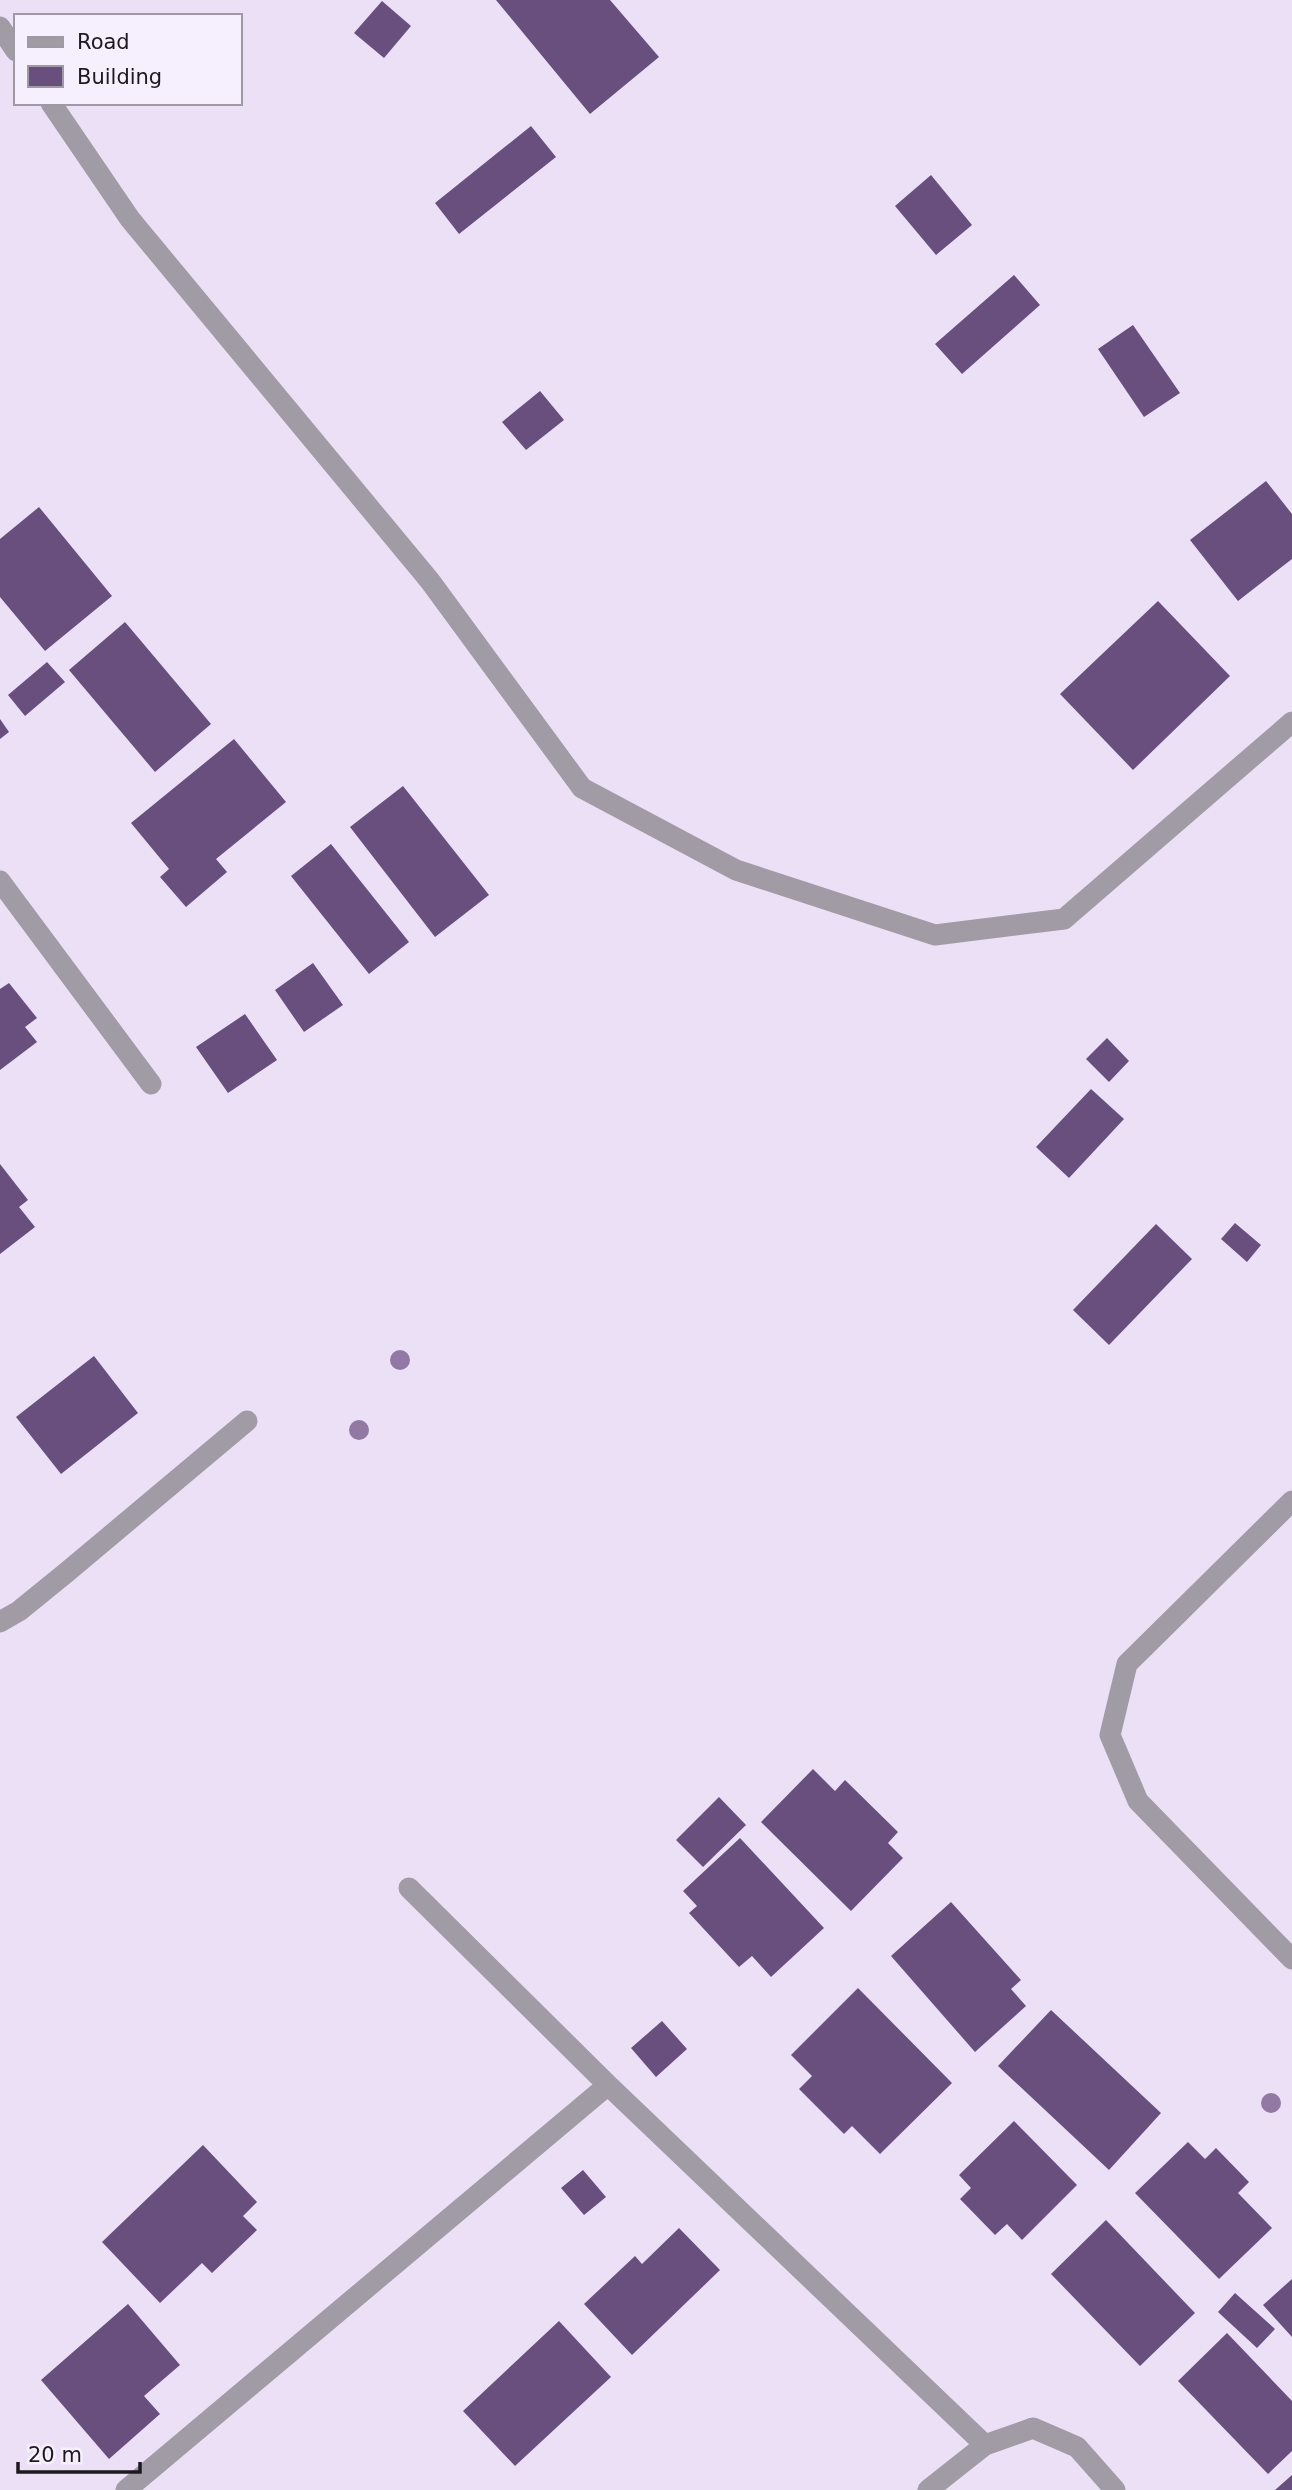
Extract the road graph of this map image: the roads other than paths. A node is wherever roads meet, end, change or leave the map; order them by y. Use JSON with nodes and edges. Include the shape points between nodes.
{"nodes":[{"id":1,"x":0,"y":27,"type":"edge"},
{"id":2,"x":14,"y":48,"type":"edge"},
{"id":3,"x":52,"y":105,"type":"edge"},
{"id":4,"x":1292,"y":722,"type":"edge"},
{"id":5,"x":0,"y":881,"type":"edge"},
{"id":6,"x":151,"y":1084,"type":"dead end"},
{"id":7,"x":247,"y":1421,"type":"dead end"},
{"id":8,"x":1292,"y":1501,"type":"edge"},
{"id":9,"x":0,"y":1622,"type":"edge"},
{"id":10,"x":409,"y":1888,"type":"dead end"},
{"id":11,"x":1292,"y":1959,"type":"edge"},
{"id":12,"x":608,"y":2085,"type":"junction"},
{"id":13,"x":985,"y":2445,"type":"junction"},
{"id":14,"x":126,"y":2490,"type":"edge"},
{"id":15,"x":928,"y":2490,"type":"edge"},
{"id":16,"x":1115,"y":2490,"type":"edge"}],
"edges":[{"from":1,"to":2,"type":"street"},
{"from":3,"to":4,"type":"street","via":[[130,219],[430,581],[582,788],[736,870],[935,935],[1064,919]]},
{"from":5,"to":6,"type":"street"},
{"from":7,"to":9,"type":"street","via":[[67,1572]]},
{"from":8,"to":11,"type":"street","via":[[1127,1664],[1110,1735],[1138,1801]]},
{"from":10,"to":12,"type":"street"},
{"from":12,"to":13,"type":"street"},
{"from":12,"to":14,"type":"street"},
{"from":13,"to":15,"type":"street"},
{"from":13,"to":16,"type":"street","via":[[1033,2428],[1077,2447]]}]}
